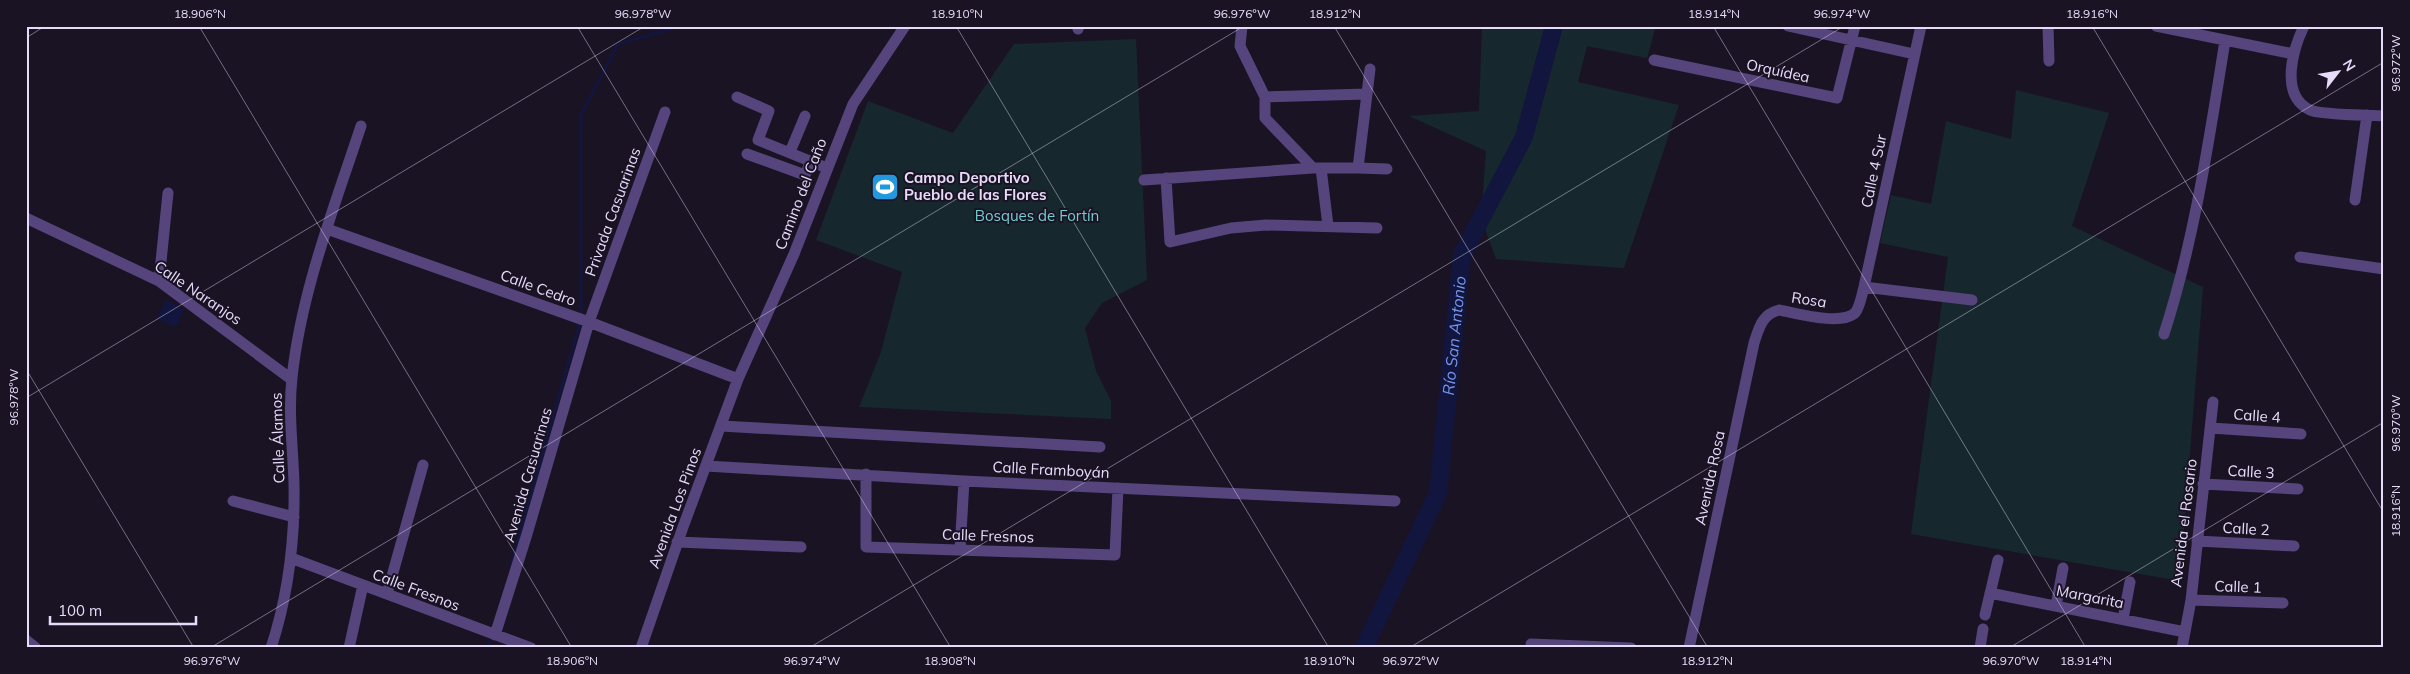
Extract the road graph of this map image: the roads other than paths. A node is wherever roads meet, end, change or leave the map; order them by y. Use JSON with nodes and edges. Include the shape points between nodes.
{"nodes":[{"id":1,"x":905,"y":26,"type":"edge"},
{"id":2,"x":1242,"y":26,"type":"edge"},
{"id":3,"x":1788,"y":26,"type":"edge"},
{"id":4,"x":1855,"y":26,"type":"edge"},
{"id":5,"x":1921,"y":26,"type":"edge"},
{"id":6,"x":2048,"y":26,"type":"edge"},
{"id":7,"x":2156,"y":26,"type":"edge"},
{"id":8,"x":2304,"y":26,"type":"edge"},
{"id":9,"x":1853,"y":40,"type":"junction"},
{"id":10,"x":2225,"y":41,"type":"junction"},
{"id":11,"x":1914,"y":54,"type":"junction"},
{"id":12,"x":2294,"y":54,"type":"junction"},
{"id":13,"x":1654,"y":60,"type":"dead end"},
{"id":14,"x":2050,"y":61,"type":"dead end"},
{"id":15,"x":1370,"y":69,"type":"dead end"},
{"id":16,"x":1367,"y":94,"type":"junction"},
{"id":17,"x":736,"y":97,"type":"dead end"},
{"id":18,"x":1265,"y":97,"type":"junction"},
{"id":19,"x":665,"y":112,"type":"dead end"},
{"id":20,"x":2367,"y":115,"type":"junction"},
{"id":21,"x":805,"y":116,"type":"dead end"},
{"id":22,"x":2384,"y":116,"type":"edge"},
{"id":23,"x":361,"y":126,"type":"dead end"},
{"id":24,"x":790,"y":152,"type":"junction"},
{"id":25,"x":747,"y":154,"type":"dead end"},
{"id":26,"x":811,"y":161,"type":"junction"},
{"id":27,"x":827,"y":168,"type":"junction"},
{"id":28,"x":1317,"y":168,"type":"junction"},
{"id":29,"x":1358,"y":168,"type":"junction"},
{"id":30,"x":1387,"y":169,"type":"dead end"},
{"id":31,"x":1166,"y":178,"type":"junction"},
{"id":32,"x":1144,"y":180,"type":"dead end"},
{"id":33,"x":168,"y":193,"type":"dead end"},
{"id":34,"x":2355,"y":200,"type":"dead end"},
{"id":35,"x":26,"y":218,"type":"edge"},
{"id":36,"x":1328,"y":226,"type":"junction"},
{"id":37,"x":1377,"y":228,"type":"dead end"},
{"id":38,"x":327,"y":229,"type":"junction"},
{"id":39,"x":2300,"y":257,"type":"dead end"},
{"id":40,"x":2384,"y":269,"type":"edge"},
{"id":41,"x":159,"y":281,"type":"junction"},
{"id":42,"x":1864,"y":287,"type":"junction"},
{"id":43,"x":1972,"y":300,"type":"dead end"},
{"id":44,"x":1765,"y":316,"type":"joint"},
{"id":45,"x":1848,"y":317,"type":"joint"},
{"id":46,"x":588,"y":322,"type":"junction"},
{"id":47,"x":2164,"y":334,"type":"dead end"},
{"id":48,"x":291,"y":378,"type":"junction"},
{"id":49,"x":738,"y":379,"type":"junction"},
{"id":50,"x":2213,"y":402,"type":"dead end"},
{"id":51,"x":721,"y":426,"type":"junction"},
{"id":52,"x":2211,"y":428,"type":"junction"},
{"id":53,"x":2301,"y":434,"type":"dead end"},
{"id":54,"x":1100,"y":447,"type":"dead end"},
{"id":55,"x":423,"y":465,"type":"dead end"},
{"id":56,"x":706,"y":466,"type":"junction"},
{"id":57,"x":866,"y":474,"type":"junction"},
{"id":58,"x":964,"y":481,"type":"junction"},
{"id":59,"x":2203,"y":484,"type":"junction"},
{"id":60,"x":1118,"y":488,"type":"junction"},
{"id":61,"x":2298,"y":489,"type":"dead end"},
{"id":62,"x":233,"y":500,"type":"dead end"},
{"id":63,"x":1395,"y":501,"type":"dead end"},
{"id":64,"x":294,"y":517,"type":"junction"},
{"id":65,"x":2197,"y":541,"type":"junction"},
{"id":66,"x":678,"y":542,"type":"junction"},
{"id":67,"x":2294,"y":546,"type":"dead end"},
{"id":68,"x":802,"y":547,"type":"dead end"},
{"id":69,"x":960,"y":550,"type":"junction"},
{"id":70,"x":291,"y":558,"type":"junction"},
{"id":71,"x":1998,"y":560,"type":"dead end"},
{"id":72,"x":2063,"y":568,"type":"dead end"},
{"id":73,"x":2130,"y":582,"type":"dead end"},
{"id":74,"x":363,"y":585,"type":"junction"},
{"id":75,"x":1990,"y":593,"type":"junction"},
{"id":76,"x":387,"y":594,"type":"junction"},
{"id":77,"x":2191,"y":600,"type":"junction"},
{"id":78,"x":2283,"y":603,"type":"dead end"},
{"id":79,"x":2056,"y":606,"type":"junction"},
{"id":80,"x":1985,"y":615,"type":"dead end"},
{"id":81,"x":2123,"y":619,"type":"junction"},
{"id":82,"x":1983,"y":629,"type":"dead end"},
{"id":83,"x":2185,"y":632,"type":"junction"},
{"id":84,"x":495,"y":635,"type":"junction"},
{"id":85,"x":26,"y":640,"type":"edge"},
{"id":86,"x":1531,"y":644,"type":"dead end"},
{"id":87,"x":1571,"y":646,"type":"edge"},
{"id":88,"x":268,"y":647,"type":"edge"},
{"id":89,"x":36,"y":648,"type":"edge"},
{"id":90,"x":349,"y":648,"type":"edge"},
{"id":91,"x":530,"y":648,"type":"edge"},
{"id":92,"x":641,"y":648,"type":"edge"},
{"id":93,"x":1631,"y":648,"type":"edge"},
{"id":94,"x":1689,"y":648,"type":"edge"},
{"id":95,"x":1980,"y":648,"type":"edge"},
{"id":96,"x":2182,"y":648,"type":"edge"}],
"edges":[{"from":1,"to":27,"type":"street","name":"Camino del Caño","via":[[853,104]]},
{"from":2,"to":18,"type":"street","via":[[1240,46]]},
{"from":3,"to":9,"type":"street"},
{"from":4,"to":9,"type":"street"},
{"from":5,"to":11,"type":"street","name":"Calle 4 Sur"},
{"from":6,"to":14,"type":"street"},
{"from":7,"to":10,"type":"street"},
{"from":8,"to":12,"type":"street"},
{"from":9,"to":11,"type":"street"},
{"from":9,"to":13,"type":"street","name":"Orquídea","via":[[1837,98]]},
{"from":10,"to":12,"type":"street"},
{"from":10,"to":47,"type":"street","via":[[2200,196],[2180,287]]},
{"from":11,"to":42,"type":"street","name":"Calle 4 Sur"},
{"from":12,"to":20,"type":"street","via":[[2290,71],[2301,103],[2311,111]]},
{"from":15,"to":16,"type":"street"},
{"from":16,"to":18,"type":"street"},
{"from":16,"to":29,"type":"street"},
{"from":17,"to":24,"type":"street","via":[[769,111],[758,140]]},
{"from":18,"to":28,"type":"street","via":[[1265,118],[1289,146]]},
{"from":19,"to":46,"type":"street","name":"Privada Casuarinas"},
{"from":20,"to":22,"type":"street"},
{"from":20,"to":34,"type":"street"},
{"from":21,"to":24,"type":"street"},
{"from":23,"to":38,"type":"street","name":"Calle Álamos"},
{"from":24,"to":26,"type":"street"},
{"from":25,"to":26,"type":"street","via":[[805,175]]},
{"from":26,"to":27,"type":"street"},
{"from":27,"to":49,"type":"street","name":"Camino del Caño","via":[[794,254]]},
{"from":28,"to":29,"type":"street"},
{"from":28,"to":31,"type":"street"},
{"from":28,"to":36,"type":"street"},
{"from":29,"to":30,"type":"street"},
{"from":31,"to":32,"type":"street"},
{"from":31,"to":36,"type":"street","via":[[1170,242],[1240,227]]},
{"from":33,"to":41,"type":"street"},
{"from":35,"to":41,"type":"street","name":"Calle Naranjos"},
{"from":36,"to":37,"type":"street"},
{"from":38,"to":46,"type":"street","name":"Calle Cedro"},
{"from":38,"to":48,"type":"street","name":"Calle Álamos","via":[[300,327]]},
{"from":39,"to":40,"type":"street"},
{"from":41,"to":48,"type":"street","name":"Calle Naranjos"},
{"from":42,"to":43,"type":"street"},
{"from":42,"to":45,"type":"street","name":"Calle 4 Sur","via":[[1857,311]]},
{"from":44,"to":45,"type":"street","name":"Rosa","via":[[1779,310],[1837,320]]},
{"from":44,"to":94,"type":"street","name":"Avenida Rosa","via":[[1754,343]]},
{"from":46,"to":49,"type":"street","name":"Calle Cedro"},
{"from":46,"to":84,"type":"street","name":"Avenida Casuarinas"},
{"from":48,"to":64,"type":"street","name":"Calle Álamos"},
{"from":49,"to":51,"type":"street","name":"Avenida Los Pinos"},
{"from":50,"to":52,"type":"street","name":"Avenida el Rosario"},
{"from":51,"to":54,"type":"street"},
{"from":51,"to":56,"type":"street","name":"Avenida Los Pinos"},
{"from":52,"to":53,"type":"street","name":"Calle 4"},
{"from":52,"to":59,"type":"street","name":"Avenida el Rosario"},
{"from":55,"to":76,"type":"street"},
{"from":56,"to":57,"type":"street","name":"Calle Framboyán"},
{"from":56,"to":66,"type":"street","name":"Avenida Los Pinos"},
{"from":57,"to":58,"type":"street","name":"Calle Framboyán"},
{"from":57,"to":69,"type":"street","name":"Calle Fresnos","via":[[866,547]]},
{"from":58,"to":60,"type":"street","name":"Calle Framboyán"},
{"from":58,"to":69,"type":"street"},
{"from":59,"to":61,"type":"street","name":"Calle 3"},
{"from":59,"to":65,"type":"street","name":"Avenida el Rosario"},
{"from":60,"to":63,"type":"street","name":"Calle Framboyán"},
{"from":60,"to":69,"type":"street","name":"Calle Fresnos","via":[[1115,555]]},
{"from":62,"to":64,"type":"street"},
{"from":64,"to":70,"type":"street","name":"Calle Álamos"},
{"from":65,"to":67,"type":"street","name":"Calle 2"},
{"from":65,"to":77,"type":"street","name":"Avenida el Rosario"},
{"from":66,"to":68,"type":"street"},
{"from":66,"to":92,"type":"street","name":"Avenida Los Pinos"},
{"from":70,"to":74,"type":"street","name":"Calle Fresnos"},
{"from":70,"to":88,"type":"street","name":"Calle Álamos"},
{"from":71,"to":75,"type":"street"},
{"from":72,"to":79,"type":"street"},
{"from":73,"to":81,"type":"street"},
{"from":74,"to":76,"type":"street","name":"Calle Fresnos"},
{"from":74,"to":90,"type":"street"},
{"from":75,"to":79,"type":"street","name":"Margarita"},
{"from":75,"to":80,"type":"street"},
{"from":76,"to":84,"type":"street","name":"Calle Fresnos"},
{"from":77,"to":78,"type":"street","name":"Calle 1"},
{"from":77,"to":83,"type":"street","name":"Avenida el Rosario"},
{"from":79,"to":81,"type":"street","name":"Margarita"},
{"from":81,"to":83,"type":"street","name":"Margarita"},
{"from":82,"to":95,"type":"street"},
{"from":83,"to":96,"type":"street","name":"Avenida el Rosario"},
{"from":84,"to":91,"type":"street","name":"Calle Fresnos"},
{"from":85,"to":89,"type":"street"},
{"from":86,"to":87,"type":"street"},
{"from":87,"to":93,"type":"street"}]}
